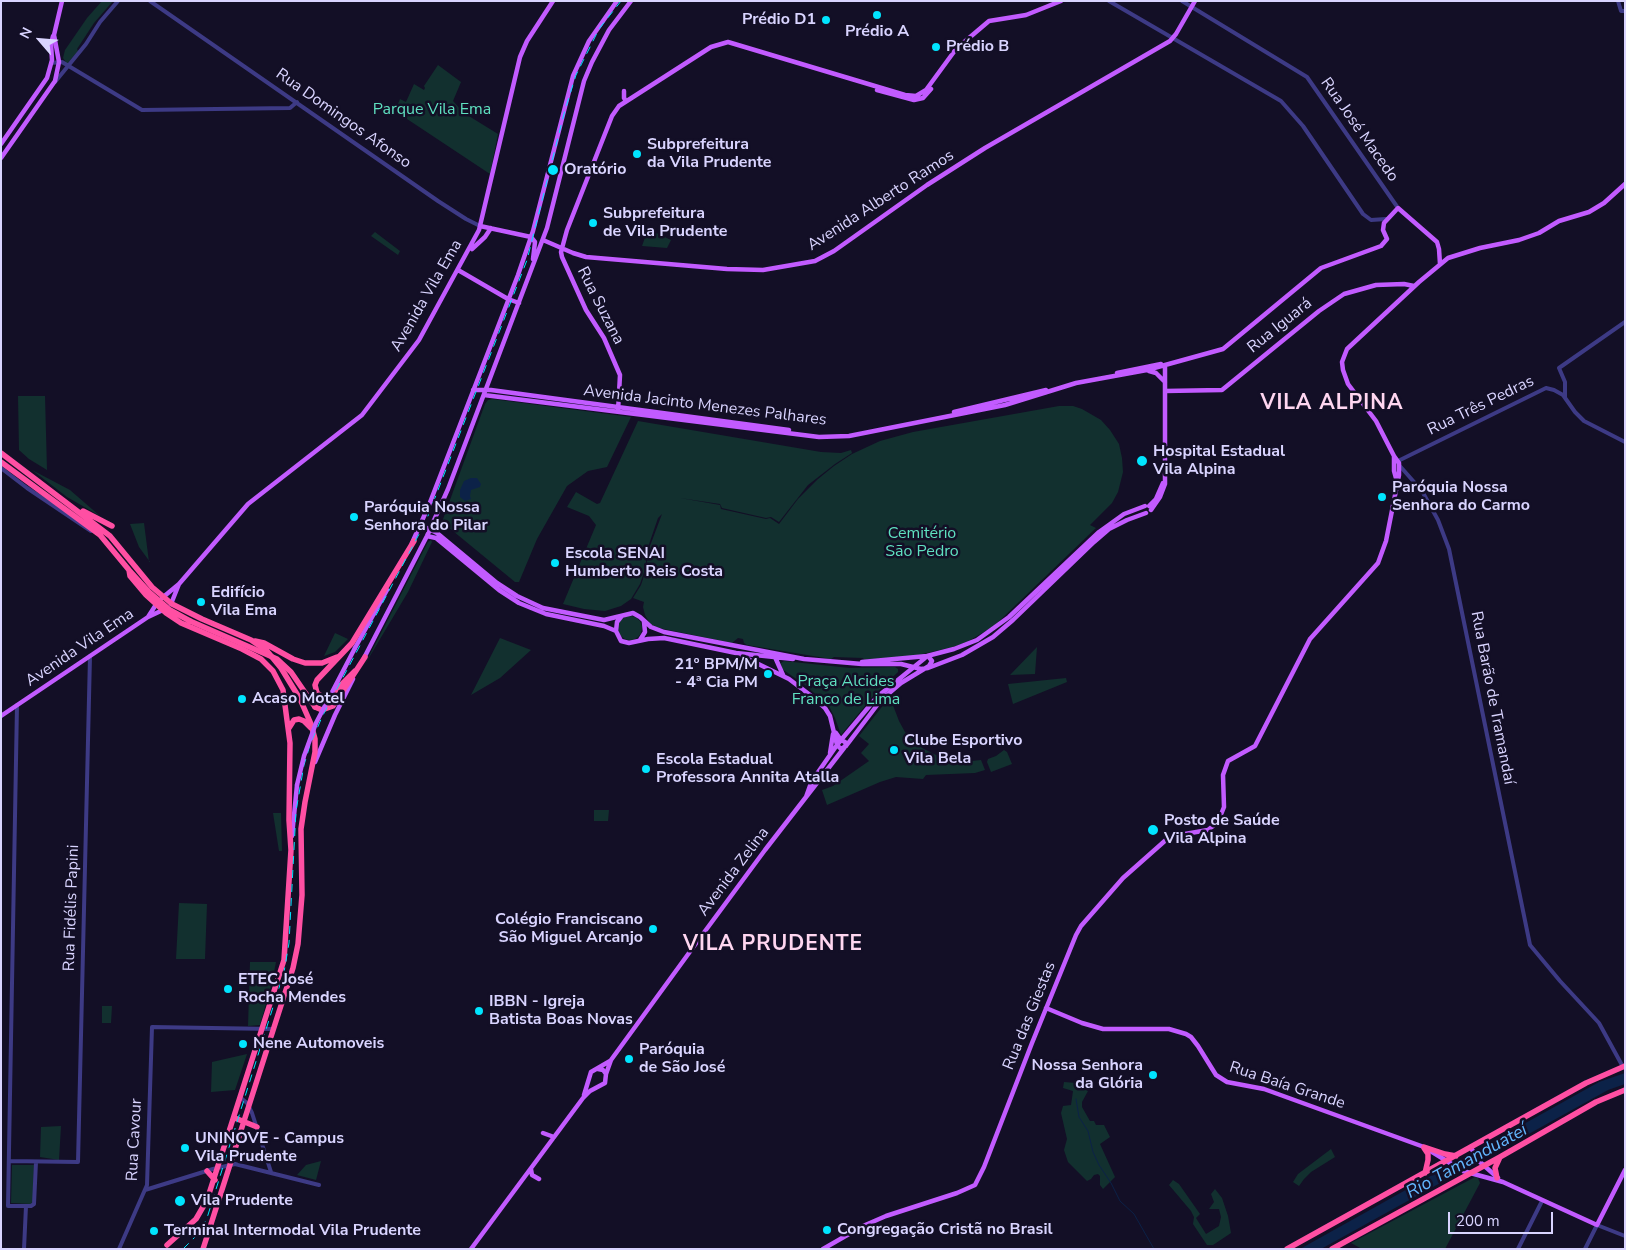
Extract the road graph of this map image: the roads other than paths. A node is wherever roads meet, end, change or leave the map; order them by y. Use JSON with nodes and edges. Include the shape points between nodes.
{"nodes":[{"id":1,"x":56,"y":1,"type":"edge"},
{"id":2,"x":118,"y":1,"type":"edge"},
{"id":3,"x":150,"y":1,"type":"edge"},
{"id":4,"x":553,"y":1,"type":"edge"},
{"id":5,"x":617,"y":1,"type":"edge"},
{"id":6,"x":631,"y":1,"type":"edge"},
{"id":7,"x":1061,"y":1,"type":"edge"},
{"id":8,"x":1109,"y":1,"type":"edge"},
{"id":9,"x":1182,"y":1,"type":"edge"},
{"id":10,"x":1195,"y":1,"type":"edge"},
{"id":11,"x":1618,"y":1,"type":"edge"},
{"id":12,"x":61,"y":4,"type":"edge"},
{"id":13,"x":1192,"y":7,"type":"junction"},
{"id":14,"x":1623,"y":11,"type":"edge"},
{"id":15,"x":54,"y":35,"type":"junction"},
{"id":16,"x":1173,"y":38,"type":"junction"},
{"id":17,"x":59,"y":62,"type":"junction"},
{"id":18,"x":52,"y":63,"type":"junction"},
{"id":19,"x":68,"y":66,"type":"junction"},
{"id":20,"x":53,"y":85,"type":"junction"},
{"id":21,"x":624,"y":91,"type":"dead end"},
{"id":22,"x":297,"y":102,"type":"junction"},
{"id":23,"x":626,"y":102,"type":"junction"},
{"id":24,"x":1,"y":144,"type":"edge"},
{"id":25,"x":1,"y":158,"type":"edge"},
{"id":26,"x":1625,"y":184,"type":"edge"},
{"id":27,"x":1398,"y":208,"type":"junction"},
{"id":28,"x":1386,"y":219,"type":"junction"},
{"id":29,"x":480,"y":226,"type":"junction"},
{"id":30,"x":491,"y":228,"type":"junction"},
{"id":31,"x":531,"y":237,"type":"junction"},
{"id":32,"x":543,"y":240,"type":"junction"},
{"id":33,"x":561,"y":248,"type":"junction"},
{"id":34,"x":469,"y":251,"type":"junction"},
{"id":35,"x":1440,"y":264,"type":"junction"},
{"id":36,"x":458,"y":270,"type":"junction"},
{"id":37,"x":528,"y":278,"type":"junction"},
{"id":38,"x":1414,"y":286,"type":"junction"},
{"id":39,"x":508,"y":299,"type":"junction"},
{"id":40,"x":519,"y":303,"type":"junction"},
{"id":41,"x":1625,"y":322,"type":"edge"},
{"id":42,"x":1165,"y":365,"type":"junction"},
{"id":43,"x":1148,"y":370,"type":"junction"},
{"id":44,"x":1165,"y":382,"type":"junction"},
{"id":45,"x":473,"y":390,"type":"junction"},
{"id":46,"x":1050,"y":390,"type":"junction"},
{"id":47,"x":1165,"y":391,"type":"junction"},
{"id":48,"x":485,"y":392,"type":"junction"},
{"id":49,"x":1566,"y":398,"type":"junction"},
{"id":50,"x":618,"y":410,"type":"junction"},
{"id":51,"x":1625,"y":442,"type":"edge"},
{"id":52,"x":1,"y":453,"type":"edge"},
{"id":53,"x":1,"y":462,"type":"edge"},
{"id":54,"x":1397,"y":463,"type":"junction"},
{"id":55,"x":1,"y":468,"type":"edge"},
{"id":56,"x":1399,"y":472,"type":"junction"},
{"id":57,"x":1408,"y":474,"type":"junction"},
{"id":58,"x":1397,"y":482,"type":"junction"},
{"id":59,"x":1149,"y":507,"type":"junction"},
{"id":60,"x":76,"y":509,"type":"junction"},
{"id":61,"x":112,"y":526,"type":"dead end"},
{"id":62,"x":420,"y":528,"type":"junction"},
{"id":63,"x":430,"y":529,"type":"junction"},
{"id":64,"x":100,"y":536,"type":"junction"},
{"id":65,"x":427,"y":536,"type":"junction"},
{"id":66,"x":414,"y":541,"type":"junction"},
{"id":67,"x":179,"y":584,"type":"junction"},
{"id":68,"x":159,"y":601,"type":"junction"},
{"id":69,"x":167,"y":607,"type":"junction"},
{"id":70,"x":622,"y":616,"type":"junction"},
{"id":71,"x":148,"y":617,"type":"junction"},
{"id":72,"x":644,"y":622,"type":"junction"},
{"id":73,"x":616,"y":631,"type":"junction"},
{"id":74,"x":251,"y":640,"type":"junction"},
{"id":75,"x":640,"y":640,"type":"junction"},
{"id":76,"x":753,"y":650,"type":"junction"},
{"id":77,"x":736,"y":653,"type":"junction"},
{"id":78,"x":770,"y":653,"type":"junction"},
{"id":79,"x":341,"y":655,"type":"junction"},
{"id":80,"x":90,"y":656,"type":"junction"},
{"id":81,"x":928,"y":656,"type":"junction"},
{"id":82,"x":365,"y":657,"type":"junction"},
{"id":83,"x":776,"y":658,"type":"junction"},
{"id":84,"x":783,"y":658,"type":"junction"},
{"id":85,"x":799,"y":658,"type":"junction"},
{"id":86,"x":856,"y":663,"type":"junction"},
{"id":87,"x":897,"y":664,"type":"junction"},
{"id":88,"x":778,"y":665,"type":"junction"},
{"id":89,"x":913,"y":667,"type":"junction"},
{"id":90,"x":768,"y":668,"type":"junction"},
{"id":91,"x":925,"y":669,"type":"junction"},
{"id":92,"x":355,"y":671,"type":"junction"},
{"id":93,"x":903,"y":674,"type":"junction"},
{"id":94,"x":783,"y":676,"type":"junction"},
{"id":95,"x":17,"y":705,"type":"junction"},
{"id":96,"x":1,"y":716,"type":"edge"},
{"id":97,"x":313,"y":729,"type":"junction"},
{"id":98,"x":289,"y":731,"type":"junction"},
{"id":99,"x":834,"y":731,"type":"junction"},
{"id":100,"x":841,"y":740,"type":"junction"},
{"id":101,"x":837,"y":745,"type":"junction"},
{"id":102,"x":845,"y":747,"type":"junction"},
{"id":103,"x":830,"y":755,"type":"junction"},
{"id":104,"x":313,"y":766,"type":"junction"},
{"id":105,"x":806,"y":797,"type":"junction"},
{"id":106,"x":291,"y":850,"type":"junction"},
{"id":107,"x":1046,"y":1008,"type":"junction"},
{"id":108,"x":263,"y":1029,"type":"junction"},
{"id":109,"x":273,"y":1030,"type":"junction"},
{"id":110,"x":611,"y":1060,"type":"junction"},
{"id":111,"x":1624,"y":1066,"type":"edge"},
{"id":112,"x":598,"y":1069,"type":"junction"},
{"id":113,"x":606,"y":1074,"type":"junction"},
{"id":114,"x":590,"y":1080,"type":"junction"},
{"id":115,"x":598,"y":1086,"type":"junction"},
{"id":116,"x":1625,"y":1090,"type":"edge"},
{"id":117,"x":241,"y":1098,"type":"junction"},
{"id":118,"x":582,"y":1098,"type":"junction"},
{"id":119,"x":249,"y":1106,"type":"junction"},
{"id":120,"x":234,"y":1118,"type":"junction"},
{"id":121,"x":244,"y":1121,"type":"junction"},
{"id":122,"x":257,"y":1127,"type":"junction"},
{"id":123,"x":543,"y":1133,"type":"dead end"},
{"id":124,"x":554,"y":1137,"type":"junction"},
{"id":125,"x":1424,"y":1147,"type":"junction"},
{"id":126,"x":1472,"y":1150,"type":"junction"},
{"id":127,"x":1456,"y":1156,"type":"junction"},
{"id":128,"x":1500,"y":1157,"type":"junction"},
{"id":129,"x":9,"y":1161,"type":"junction"},
{"id":130,"x":36,"y":1162,"type":"junction"},
{"id":131,"x":1449,"y":1162,"type":"junction"},
{"id":132,"x":231,"y":1164,"type":"junction"},
{"id":133,"x":1482,"y":1164,"type":"junction"},
{"id":134,"x":219,"y":1167,"type":"junction"},
{"id":135,"x":531,"y":1168,"type":"junction"},
{"id":136,"x":207,"y":1170,"type":"junction"},
{"id":137,"x":270,"y":1170,"type":"junction"},
{"id":138,"x":1625,"y":1170,"type":"edge"},
{"id":139,"x":1466,"y":1172,"type":"junction"},
{"id":140,"x":1425,"y":1173,"type":"junction"},
{"id":141,"x":539,"y":1178,"type":"dead end"},
{"id":142,"x":1497,"y":1178,"type":"junction"},
{"id":143,"x":215,"y":1180,"type":"junction"},
{"id":144,"x":1502,"y":1182,"type":"junction"},
{"id":145,"x":319,"y":1185,"type":"dead end"},
{"id":146,"x":145,"y":1190,"type":"junction"},
{"id":147,"x":1542,"y":1200,"type":"junction"},
{"id":148,"x":26,"y":1206,"type":"junction"},
{"id":149,"x":1597,"y":1225,"type":"junction"},
{"id":150,"x":1625,"y":1236,"type":"edge"},
{"id":151,"x":167,"y":1245,"type":"dead end"},
{"id":152,"x":24,"y":1249,"type":"edge"},
{"id":153,"x":119,"y":1249,"type":"edge"},
{"id":154,"x":203,"y":1249,"type":"edge"},
{"id":155,"x":471,"y":1249,"type":"edge"},
{"id":156,"x":823,"y":1249,"type":"edge"},
{"id":157,"x":1287,"y":1249,"type":"edge"},
{"id":158,"x":1332,"y":1249,"type":"edge"},
{"id":159,"x":1518,"y":1249,"type":"edge"},
{"id":160,"x":1585,"y":1249,"type":"edge"}],
"edges":[{"from":1,"to":12,"type":"street"},
{"from":2,"to":19,"type":"street"},
{"from":3,"to":22,"type":"street","name":"Rua Domingos Afonso"},
{"from":4,"to":29,"type":"main road","name":"Avenida Vila Ema","via":[[520,57]]},
{"from":5,"to":31,"type":"main road","via":[[589,41],[573,76]]},
{"from":6,"to":32,"type":"main road","via":[[609,30],[584,80]]},
{"from":7,"to":23,"type":"main road","via":[[1026,15],[998,19],[986,26],[956,53],[923,98],[905,99],[819,68],[728,42],[711,47]]},
{"from":8,"to":16,"type":"street"},
{"from":9,"to":13,"type":"street","name":"Rua José Macedo"},
{"from":10,"to":13,"type":"main road"},
{"from":11,"to":14,"type":"street"},
{"from":12,"to":15,"type":"main road"},
{"from":13,"to":16,"type":"main road"},
{"from":13,"to":27,"type":"street","name":"Rua José Macedo","via":[[1307,77]]},
{"from":15,"to":17,"type":"main road"},
{"from":15,"to":18,"type":"main road"},
{"from":16,"to":28,"type":"street","via":[[1281,101],[1303,126],[1363,214],[1371,220]]},
{"from":16,"to":33,"type":"main road","name":"Avenida Alberto Ramos","via":[[970,158],[815,261],[747,270],[605,259]]},
{"from":17,"to":18,"type":"street"},
{"from":17,"to":19,"type":"street"},
{"from":17,"to":20,"type":"main road"},
{"from":18,"to":24,"type":"main road","via":[[44,83]]},
{"from":19,"to":20,"type":"street"},
{"from":19,"to":22,"type":"street","via":[[142,110],[290,108]]},
{"from":20,"to":25,"type":"main road"},
{"from":21,"to":23,"type":"main road"},
{"from":22,"to":29,"type":"street","name":"Rua Domingos Afonso","via":[[438,201]]},
{"from":23,"to":33,"type":"main road","via":[[615,109]]},
{"from":26,"to":35,"type":"main road","via":[[1589,212],[1559,221],[1520,240],[1459,253]]},
{"from":27,"to":28,"type":"main road"},
{"from":27,"to":35,"type":"main road","name":"Rua José Macedo","via":[[1436,242]]},
{"from":28,"to":42,"type":"main road","via":[[1383,230],[1387,239],[1381,246],[1322,268],[1227,347]]},
{"from":29,"to":30,"type":"main road","name":"Rua Domingos Afonso"},
{"from":29,"to":34,"type":"main road","name":"Avenida Vila Ema"},
{"from":30,"to":31,"type":"main road","name":"Rua Domingos Afonso"},
{"from":30,"to":34,"type":"main road"},
{"from":31,"to":37,"type":"main road","via":[[536,247]]},
{"from":31,"to":39,"type":"main road"},
{"from":32,"to":33,"type":"main road","name":"Avenida Alberto Ramos"},
{"from":32,"to":37,"type":"main road"},
{"from":33,"to":50,"type":"main road","name":"Rua Suzana","via":[[581,299],[604,338],[620,375]]},
{"from":34,"to":36,"type":"main road","name":"Avenida Vila Ema"},
{"from":35,"to":38,"type":"main road"},
{"from":36,"to":39,"type":"main road"},
{"from":36,"to":67,"type":"main road","name":"Avenida Vila Ema","via":[[419,340],[362,415],[248,504]]},
{"from":37,"to":40,"type":"main road"},
{"from":38,"to":47,"type":"main road","name":"Rua Iguará","via":[[1376,285],[1344,294],[1318,311],[1222,390]]},
{"from":38,"to":54,"type":"main road","via":[[1351,344],[1342,362],[1348,384],[1376,421]]},
{"from":39,"to":40,"type":"main road"},
{"from":39,"to":45,"type":"main road"},
{"from":40,"to":48,"type":"main road"},
{"from":41,"to":49,"type":"street","via":[[1559,368],[1565,382]]},
{"from":42,"to":43,"type":"main road"},
{"from":42,"to":44,"type":"main road"},
{"from":42,"to":46,"type":"main road","via":[[1088,378]]},
{"from":43,"to":44,"type":"main road"},
{"from":43,"to":46,"type":"main road"},
{"from":44,"to":47,"type":"main road"},
{"from":45,"to":48,"type":"main road","name":"Avenida Jacinto Menezes Palhares"},
{"from":45,"to":62,"type":"main road"},
{"from":46,"to":50,"type":"main road","name":"Avenida Jacinto Menezes Palhares","via":[[989,408],[825,438]]},
{"from":47,"to":59,"type":"main road","via":[[1164,480]]},
{"from":48,"to":50,"type":"main road","name":"Avenida Jacinto Menezes Palhares"},
{"from":48,"to":63,"type":"main road"},
{"from":49,"to":51,"type":"street","via":[[1584,421]]},
{"from":49,"to":54,"type":"street","name":"Rua Três Pedras","via":[[1546,388]]},
{"from":52,"to":60,"type":"highway"},
{"from":53,"to":64,"type":"highway"},
{"from":54,"to":56,"type":"main road"},
{"from":54,"to":57,"type":"street","name":"Rua Barão de Tramandaí"},
{"from":54,"to":58,"type":"main road"},
{"from":55,"to":64,"type":"street"},
{"from":56,"to":57,"type":"street"},
{"from":56,"to":58,"type":"main road"},
{"from":57,"to":111,"type":"street","name":"Rua Barão de Tramandaí","via":[[1422,491],[1446,537],[1530,945],[1603,1028]]},
{"from":58,"to":107,"type":"main road","name":"Rua das Giestas","via":[[1386,541],[1378,563],[1310,639],[1255,746],[1228,761],[1223,775],[1221,818],[1208,830],[1167,839],[1114,888],[1078,930]]},
{"from":59,"to":81,"type":"main road","via":[[1124,514],[1098,532],[986,635],[967,645]]},
{"from":59,"to":91,"type":"main road","via":[[1144,510],[1146,512],[1109,529],[993,637],[972,650]]},
{"from":60,"to":61,"type":"highway"},
{"from":60,"to":68,"type":"highway","via":[[110,536],[152,587]]},
{"from":62,"to":63,"type":"main road"},
{"from":62,"to":66,"type":"main road"},
{"from":63,"to":65,"type":"main road"},
{"from":63,"to":70,"type":"main road","via":[[507,590],[528,602],[604,620]]},
{"from":64,"to":68,"type":"highway"},
{"from":65,"to":73,"type":"main road","via":[[436,538],[499,590],[520,603],[546,614]]},
{"from":65,"to":82,"type":"main road"},
{"from":66,"to":79,"type":"highway","via":[[355,638]]},
{"from":66,"to":106,"type":"main road","bridge":true,"via":[[316,723],[297,785]]},
{"from":67,"to":68,"type":"main road","name":"Avenida Vila Ema"},
{"from":67,"to":69,"type":"main road","name":"Avenida Vila Ema"},
{"from":68,"to":69,"type":"highway"},
{"from":68,"to":71,"type":"main road","name":"Avenida Vila Ema"},
{"from":69,"to":71,"type":"main road","name":"Avenida Vila Ema"},
{"from":69,"to":74,"type":"highway"},
{"from":69,"to":92,"type":"highway","bridge":true,"via":[[190,622],[278,659],[292,672],[315,707],[322,710],[333,706]]},
{"from":69,"to":98,"type":"highway","via":[[181,623],[254,654],[268,666],[283,690]]},
{"from":70,"to":72,"type":"main road","via":[[633,614]]},
{"from":70,"to":73,"type":"main road"},
{"from":71,"to":80,"type":"main road","name":"Avenida Vila Ema"},
{"from":72,"to":75,"type":"main road","via":[[645,632]]},
{"from":72,"to":76,"type":"main road","via":[[664,632]]},
{"from":73,"to":75,"type":"main road","via":[[625,642]]},
{"from":74,"to":79,"type":"highway","via":[[305,663],[322,663]]},
{"from":74,"to":97,"type":"highway","via":[[267,650],[281,668],[307,712]]},
{"from":75,"to":77,"type":"main road","via":[[659,638]]},
{"from":76,"to":77,"type":"main road","via":[[740,649]]},
{"from":76,"to":78,"type":"main road"},
{"from":77,"to":83,"type":"main road"},
{"from":77,"to":90,"type":"main road"},
{"from":78,"to":83,"type":"main road"},
{"from":78,"to":85,"type":"main road"},
{"from":79,"to":92,"type":"highway","via":[[317,680],[318,694],[325,698],[330,696]]},
{"from":80,"to":95,"type":"main road","name":"Avenida Vila Ema"},
{"from":80,"to":130,"type":"street","name":"Rua Fidélis Papini","via":[[78,1162]]},
{"from":81,"to":86,"type":"main road"},
{"from":81,"to":89,"type":"main road"},
{"from":81,"to":91,"type":"main road","via":[[932,662]]},
{"from":82,"to":92,"type":"highway"},
{"from":82,"to":104,"type":"main road"},
{"from":83,"to":84,"type":"main road"},
{"from":83,"to":88,"type":"main road"},
{"from":84,"to":85,"type":"main road"},
{"from":84,"to":88,"type":"main road"},
{"from":85,"to":86,"type":"main road"},
{"from":86,"to":87,"type":"main road"},
{"from":87,"to":89,"type":"main road"},
{"from":87,"to":93,"type":"main road"},
{"from":88,"to":90,"type":"main road"},
{"from":88,"to":94,"type":"main road"},
{"from":89,"to":91,"type":"main road"},
{"from":89,"to":93,"type":"main road"},
{"from":90,"to":94,"type":"main road"},
{"from":91,"to":102,"type":"main road","via":[[901,683],[882,700]]},
{"from":93,"to":100,"type":"main road","via":[[877,697]]},
{"from":94,"to":99,"type":"main road","via":[[825,708]]},
{"from":95,"to":96,"type":"main road","name":"Avenida Vila Ema"},
{"from":95,"to":129,"type":"street"},
{"from":97,"to":98,"type":"highway","via":[[299,718],[291,723]]},
{"from":97,"to":104,"type":"highway"},
{"from":98,"to":106,"type":"highway"},
{"from":99,"to":100,"type":"main road"},
{"from":99,"to":101,"type":"main road"},
{"from":99,"to":103,"type":"main road"},
{"from":100,"to":101,"type":"main road"},
{"from":100,"to":102,"type":"main road"},
{"from":101,"to":102,"type":"main road","via":[[840,749]]},
{"from":101,"to":103,"type":"main road"},
{"from":102,"to":105,"type":"main road"},
{"from":103,"to":105,"type":"main road","via":[[811,783]]},
{"from":104,"to":109,"type":"highway","via":[[302,829],[298,944]]},
{"from":105,"to":110,"type":"main road","name":"Avenida Zelina"},
{"from":106,"to":108,"type":"highway","via":[[284,960]]},
{"from":107,"to":125,"type":"main road","name":"Rua Baía Grande","via":[[1103,1029],[1170,1029],[1179,1032],[1191,1037],[1216,1075],[1227,1082],[1264,1088]]},
{"from":107,"to":156,"type":"main road","name":"Rua das Giestas","via":[[984,1167],[974,1184],[957,1193],[886,1216]]},
{"from":108,"to":109,"type":"street"},
{"from":108,"to":117,"type":"highway"},
{"from":108,"to":146,"type":"street","name":"Rua Cavour","via":[[152,1027]]},
{"from":109,"to":119,"type":"highway"},
{"from":110,"to":112,"type":"main road","name":"Avenida Zelina"},
{"from":110,"to":113,"type":"main road","name":"Avenida Zelina"},
{"from":111,"to":126,"type":"highway","via":[[1570,1092]]},
{"from":112,"to":113,"type":"main road"},
{"from":112,"to":114,"type":"main road","via":[[591,1072]]},
{"from":113,"to":115,"type":"main road","via":[[605,1083]]},
{"from":114,"to":115,"type":"main road"},
{"from":114,"to":118,"type":"main road"},
{"from":115,"to":118,"type":"main road"},
{"from":116,"to":128,"type":"highway","via":[[1596,1102]]},
{"from":117,"to":119,"type":"street"},
{"from":117,"to":120,"type":"highway"},
{"from":118,"to":124,"type":"main road"},
{"from":119,"to":121,"type":"highway"},
{"from":119,"to":122,"type":"street"},
{"from":120,"to":121,"type":"highway"},
{"from":120,"to":134,"type":"highway"},
{"from":121,"to":122,"type":"highway"},
{"from":121,"to":132,"type":"highway"},
{"from":122,"to":137,"type":"street"},
{"from":123,"to":124,"type":"main road"},
{"from":124,"to":135,"type":"main road"},
{"from":125,"to":127,"type":"highway"},
{"from":125,"to":131,"type":"main road","name":"Rua Baía Grande"},
{"from":125,"to":140,"type":"highway","via":[[1428,1157]]},
{"from":126,"to":127,"type":"highway"},
{"from":126,"to":133,"type":"main road"},
{"from":127,"to":131,"type":"highway"},
{"from":128,"to":133,"type":"highway"},
{"from":128,"to":142,"type":"highway","via":[[1495,1168]]},
{"from":129,"to":130,"type":"street"},
{"from":129,"to":148,"type":"street","via":[[8,1206]]},
{"from":130,"to":148,"type":"street","via":[[35,1203]]},
{"from":131,"to":139,"type":"main road","name":"Rua Baía Grande"},
{"from":131,"to":140,"type":"highway"},
{"from":132,"to":134,"type":"street"},
{"from":132,"to":137,"type":"street"},
{"from":132,"to":154,"type":"highway"},
{"from":133,"to":139,"type":"highway"},
{"from":133,"to":142,"type":"main road"},
{"from":134,"to":136,"type":"street"},
{"from":134,"to":143,"type":"highway"},
{"from":135,"to":141,"type":"main road","via":[[532,1175]]},
{"from":135,"to":155,"type":"main road"},
{"from":136,"to":143,"type":"highway"},
{"from":136,"to":146,"type":"street"},
{"from":137,"to":145,"type":"street"},
{"from":138,"to":149,"type":"main road"},
{"from":139,"to":144,"type":"main road","name":"Rua Baía Grande"},
{"from":139,"to":158,"type":"highway"},
{"from":140,"to":157,"type":"highway"},
{"from":142,"to":144,"type":"main road"},
{"from":143,"to":151,"type":"highway","via":[[196,1219]]},
{"from":144,"to":147,"type":"main road"},
{"from":146,"to":153,"type":"street","name":"Rua Cavour"},
{"from":147,"to":149,"type":"main road"},
{"from":147,"to":159,"type":"street"},
{"from":148,"to":152,"type":"street"},
{"from":149,"to":150,"type":"street"},
{"from":149,"to":160,"type":"street"}]}
